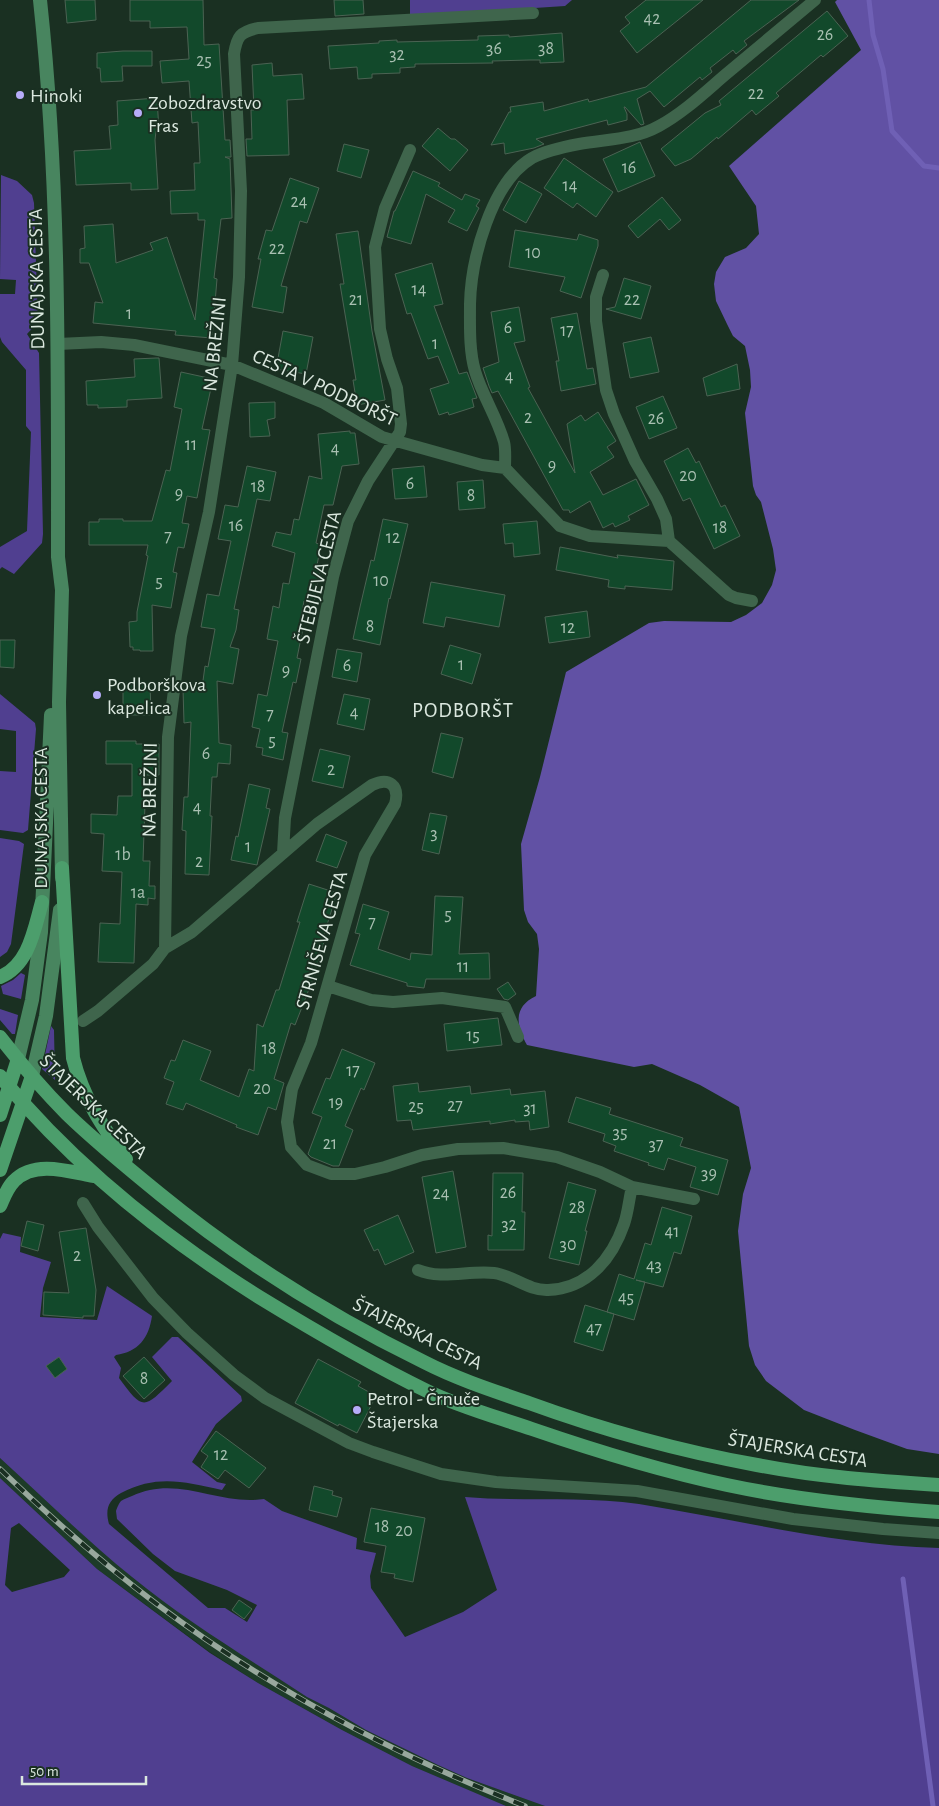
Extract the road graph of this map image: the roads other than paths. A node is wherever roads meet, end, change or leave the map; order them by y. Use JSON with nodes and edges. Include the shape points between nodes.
{"nodes":[{"id":1,"x":40,"y":0,"type":"edge"},
{"id":2,"x":815,"y":0,"type":"edge"},
{"id":3,"x":533,"y":13,"type":"dead end"},
{"id":4,"x":410,"y":150,"type":"dead end"},
{"id":5,"x":602,"y":275,"type":"dead end"},
{"id":6,"x":58,"y":344,"type":"junction"},
{"id":7,"x":232,"y":366,"type":"junction"},
{"id":8,"x":396,"y":440,"type":"junction"},
{"id":9,"x":505,"y":468,"type":"junction"},
{"id":10,"x":669,"y":541,"type":"junction"},
{"id":11,"x":58,"y":557,"type":"junction"},
{"id":12,"x":752,"y":601,"type":"dead end"},
{"id":13,"x":283,"y":852,"type":"junction"},
{"id":14,"x":62,"y":868,"type":"junction"},
{"id":15,"x":42,"y":902,"type":"junction"},
{"id":16,"x":165,"y":948,"type":"junction"},
{"id":17,"x":0,"y":977,"type":"edge"},
{"id":18,"x":328,"y":986,"type":"junction"},
{"id":19,"x":83,"y":1021,"type":"dead end"},
{"id":20,"x":518,"y":1036,"type":"dead end"},
{"id":21,"x":0,"y":1037,"type":"edge"},
{"id":22,"x":18,"y":1059,"type":"junction"},
{"id":23,"x":0,"y":1076,"type":"edge"},
{"id":24,"x":32,"y":1076,"type":"junction"},
{"id":25,"x":9,"y":1087,"type":"junction"},
{"id":26,"x":23,"y":1103,"type":"junction"},
{"id":27,"x":0,"y":1115,"type":"edge"},
{"id":28,"x":0,"y":1170,"type":"edge"},
{"id":29,"x":94,"y":1176,"type":"junction"},
{"id":30,"x":140,"y":1178,"type":"junction"},
{"id":31,"x":632,"y":1187,"type":"junction"},
{"id":32,"x":694,"y":1199,"type":"dead end"},
{"id":33,"x":83,"y":1203,"type":"dead end"},
{"id":34,"x":0,"y":1206,"type":"edge"},
{"id":35,"x":418,"y":1270,"type":"dead end"},
{"id":36,"x":939,"y":1485,"type":"edge"},
{"id":37,"x":939,"y":1512,"type":"edge"},
{"id":38,"x":939,"y":1533,"type":"edge"}],
"edges":[{"from":1,"to":6,"type":"main road","name":"DUNAJSKA CESTA","via":[[51,114]]},
{"from":2,"to":9,"type":"street","via":[[684,110],[659,126],[637,136],[580,144],[531,159],[516,170],[500,193],[474,261],[470,343],[475,371],[504,443]]},
{"from":3,"to":7,"type":"street","name":"NA BREŽINI","via":[[258,28],[245,31],[237,40],[234,54],[241,236]]},
{"from":4,"to":8,"type":"street","name":"ŠTEBIJEVA CESTA","via":[[385,208],[375,247],[380,329],[397,388],[401,424]]},
{"from":5,"to":10,"type":"street","via":[[596,297],[596,321],[606,390],[635,461],[666,519]]},
{"from":6,"to":7,"type":"street","name":"CESTA V PODBORŠT","via":[[134,344]]},
{"from":6,"to":11,"type":"main road","name":"DUNAJSKA CESTA"},
{"from":7,"to":8,"type":"street","name":"CESTA V PODBORŠT","via":[[324,403],[382,437]]},
{"from":7,"to":16,"type":"street","name":"NA BREŽINI","via":[[209,512],[181,636],[168,736]]},
{"from":8,"to":9,"type":"street","name":"CESTA V PODBORŠT","via":[[482,465]]},
{"from":8,"to":13,"type":"street","name":"ŠTEBIJEVA CESTA","via":[[368,480],[345,530],[285,818]]},
{"from":9,"to":10,"type":"street","via":[[560,526],[590,536]]},
{"from":10,"to":12,"type":"street","via":[[729,595]]},
{"from":11,"to":14,"type":"main road","name":"DUNAJSKA CESTA","via":[[62,590],[59,747]]},
{"from":11,"to":15,"type":"main road","name":"DUNAJSKA CESTA","via":[[53,589]]},
{"from":13,"to":16,"type":"street","name":"STRNIŠEVA CESTA","via":[[192,932]]},
{"from":13,"to":18,"type":"street","name":"STRNIŠEVA CESTA","via":[[372,785],[380,781],[394,787],[397,794],[395,804],[364,855]]},
{"from":14,"to":24,"type":"main road","name":"DUNAJSKA CESTA","via":[[58,935],[46,1016]]},
{"from":14,"to":30,"type":"main road","via":[[71,1036],[77,1075],[95,1115]]},
{"from":15,"to":17,"type":"main road","via":[[25,956],[10,973]]},
{"from":15,"to":22,"type":"main road","name":"DUNAJSKA CESTA","via":[[36,975]]},
{"from":16,"to":19,"type":"street","name":"STRNIŠEVA CESTA","via":[[153,964]]},
{"from":18,"to":20,"type":"street","via":[[371,1000],[393,1002],[442,998],[505,1007]]},
{"from":18,"to":31,"type":"street","name":"STRNIŠEVA CESTA","via":[[311,1043],[292,1089],[287,1122],[291,1147],[307,1165],[331,1174],[355,1174],[422,1155],[458,1149],[503,1148],[557,1157]]},
{"from":21,"to":22,"type":"main road","name":"ŠTAJERSKA CESTA"},
{"from":22,"to":24,"type":"main road","name":"ŠTAJERSKA CESTA"},
{"from":22,"to":25,"type":"main road"},
{"from":23,"to":25,"type":"main road"},
{"from":24,"to":26,"type":"main road"},
{"from":24,"to":30,"type":"main road","name":"ŠTAJERSKA CESTA","via":[[68,1115]]},
{"from":25,"to":26,"type":"main road"},
{"from":25,"to":27,"type":"main road"},
{"from":26,"to":28,"type":"main road"},
{"from":26,"to":29,"type":"main road"},
{"from":29,"to":34,"type":"main road","via":[[52,1169],[33,1170],[13,1182]]},
{"from":29,"to":37,"type":"main road","via":[[170,1237],[246,1288],[329,1338],[428,1391],[640,1464],[728,1485],[800,1498]]},
{"from":30,"to":36,"type":"main road","name":"ŠTAJERSKA CESTA","via":[[193,1222],[282,1284],[425,1363],[490,1389],[602,1427],[758,1466],[861,1480]]},
{"from":31,"to":32,"type":"street","name":"STRNIŠEVA CESTA"},
{"from":31,"to":35,"type":"street","via":[[624,1224],[611,1253],[593,1274],[575,1285],[547,1290],[495,1273],[438,1274]]},
{"from":33,"to":38,"type":"street","via":[[98,1228],[153,1298],[234,1375],[265,1398],[372,1452],[441,1474],[496,1482],[637,1491],[792,1519]]}]}
